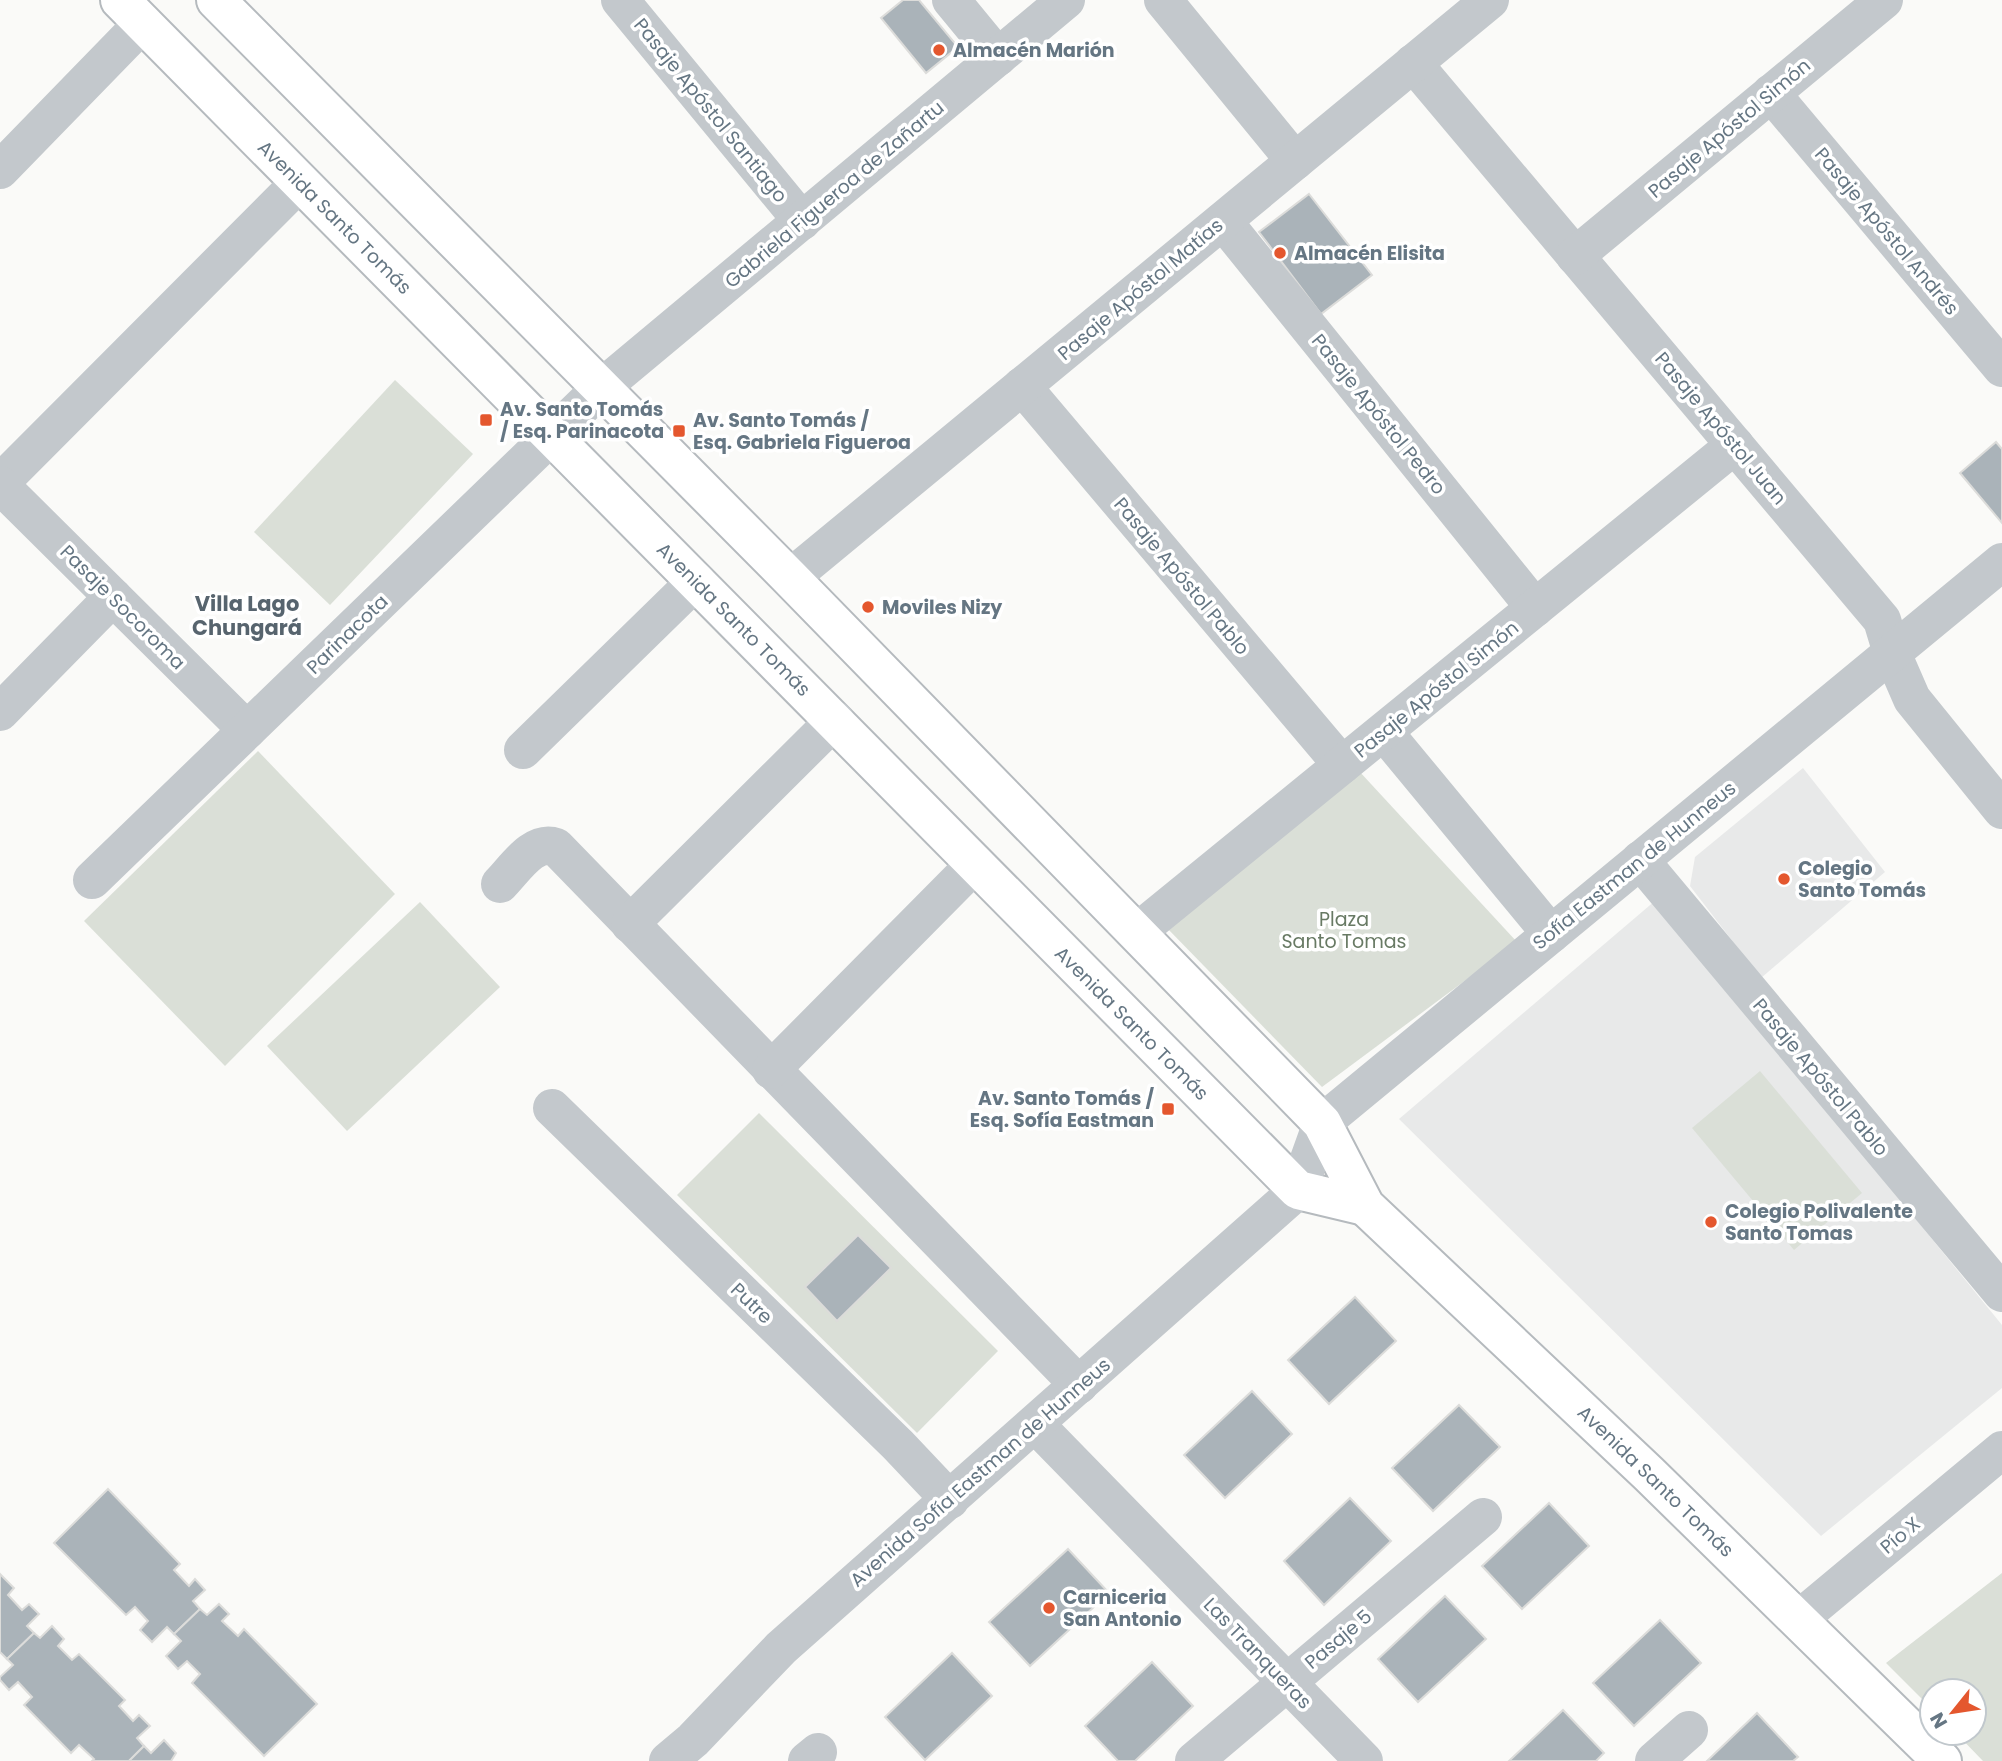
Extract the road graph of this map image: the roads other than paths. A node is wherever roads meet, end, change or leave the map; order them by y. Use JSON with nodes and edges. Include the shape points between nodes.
{"nodes":[{"id":1,"x":216,"y":0,"type":"edge"},
{"id":2,"x":620,"y":0,"type":"edge"},
{"id":3,"x":951,"y":0,"type":"edge"},
{"id":4,"x":1066,"y":0,"type":"edge"},
{"id":5,"x":1163,"y":0,"type":"edge"},
{"id":6,"x":1490,"y":0,"type":"edge"},
{"id":7,"x":1884,"y":0,"type":"edge"},
{"id":8,"x":132,"y":11,"type":"edge"},
{"id":9,"x":998,"y":57,"type":"junction"},
{"id":10,"x":1413,"y":63,"type":"junction"},
{"id":11,"x":1771,"y":93,"type":"junction"},
{"id":12,"x":1295,"y":161,"type":"junction"},
{"id":13,"x":0,"y":170,"type":"edge"},
{"id":14,"x":300,"y":181,"type":"junction"},
{"id":15,"x":802,"y":221,"type":"junction"},
{"id":16,"x":1223,"y":221,"type":"junction"},
{"id":17,"x":1575,"y":256,"type":"junction"},
{"id":18,"x":2002,"y":368,"type":"edge"},
{"id":19,"x":1022,"y":386,"type":"junction"},
{"id":20,"x":601,"y":388,"type":"junction"},
{"id":21,"x":552,"y":436,"type":"junction"},
{"id":22,"x":1735,"y":445,"type":"junction"},
{"id":23,"x":0,"y":484,"type":"edge"},
{"id":24,"x":2002,"y":562,"type":"edge"},
{"id":25,"x":790,"y":578,"type":"junction"},
{"id":26,"x":696,"y":582,"type":"junction"},
{"id":27,"x":113,"y":597,"type":"junction"},
{"id":28,"x":1535,"y":608,"type":"junction"},
{"id":29,"x":1892,"y":653,"type":"junction"},
{"id":30,"x":0,"y":712,"type":"edge"},
{"id":31,"x":835,"y":720,"type":"junction"},
{"id":32,"x":247,"y":730,"type":"junction"},
{"id":33,"x":1384,"y":732,"type":"junction"},
{"id":34,"x":523,"y":750,"type":"dead end"},
{"id":35,"x":1342,"y":765,"type":"junction"},
{"id":36,"x":2002,"y":810,"type":"edge"},
{"id":37,"x":1640,"y":860,"type":"junction"},
{"id":38,"x":975,"y":864,"type":"junction"},
{"id":39,"x":92,"y":880,"type":"dead end"},
{"id":40,"x":500,"y":884,"type":"dead end"},
{"id":41,"x":630,"y":924,"type":"junction"},
{"id":42,"x":1137,"y":932,"type":"junction"},
{"id":43,"x":1550,"y":934,"type":"junction"},
{"id":44,"x":771,"y":1070,"type":"junction"},
{"id":45,"x":552,"y":1108,"type":"dead end"},
{"id":46,"x":1322,"y":1123,"type":"junction"},
{"id":47,"x":1298,"y":1191,"type":"junction"},
{"id":48,"x":1365,"y":1206,"type":"junction"},
{"id":49,"x":2002,"y":1293,"type":"edge"},
{"id":50,"x":1079,"y":1385,"type":"junction"},
{"id":51,"x":1035,"y":1424,"type":"junction"},
{"id":52,"x":2002,"y":1450,"type":"edge"},
{"id":53,"x":950,"y":1500,"type":"junction"},
{"id":54,"x":1483,"y":1517,"type":"dead end"},
{"id":55,"x":1799,"y":1619,"type":"junction"},
{"id":56,"x":1287,"y":1682,"type":"junction"},
{"id":57,"x":1689,"y":1730,"type":"dead end"},
{"id":58,"x":668,"y":1761,"type":"edge"},
{"id":59,"x":1194,"y":1761,"type":"edge"},
{"id":60,"x":1364,"y":1761,"type":"edge"},
{"id":61,"x":1654,"y":1761,"type":"edge"},
{"id":62,"x":1942,"y":1761,"type":"edge"}],
"edges":[{"from":1,"to":20,"type":"main road","name":"Avenida Santo Tomás"},
{"from":2,"to":15,"type":"street","name":"Pasaje Apóstol Santiago"},
{"from":3,"to":9,"type":"street"},
{"from":4,"to":9,"type":"street","name":"Gabriela Figueroa de Zañartu"},
{"from":5,"to":12,"type":"street"},
{"from":6,"to":10,"type":"street","name":"Pasaje Apóstol Matías"},
{"from":7,"to":11,"type":"street","name":"Pasaje Apóstol Simón"},
{"from":8,"to":13,"type":"street"},
{"from":8,"to":14,"type":"main road","name":"Avenida Santo Tomás"},
{"from":9,"to":15,"type":"street","name":"Gabriela Figueroa de Zañartu"},
{"from":10,"to":12,"type":"street","name":"Pasaje Apóstol Matías"},
{"from":10,"to":17,"type":"street","name":"Pasaje Apóstol Juan"},
{"from":11,"to":17,"type":"street","name":"Pasaje Apóstol Simón"},
{"from":11,"to":18,"type":"street","name":"Pasaje Apóstol Andrés"},
{"from":12,"to":16,"type":"street","name":"Pasaje Apóstol Matías"},
{"from":14,"to":21,"type":"main road","name":"Avenida Santo Tomás"},
{"from":14,"to":23,"type":"street"},
{"from":15,"to":20,"type":"street","name":"Gabriela Figueroa de Zañartu"},
{"from":16,"to":19,"type":"street","name":"Pasaje Apóstol Matías"},
{"from":16,"to":28,"type":"street","name":"Pasaje Apóstol Pedro"},
{"from":17,"to":22,"type":"street","name":"Pasaje Apóstol Juan"},
{"from":19,"to":25,"type":"street","name":"Pasaje Apóstol Matías"},
{"from":19,"to":35,"type":"street","name":"Pasaje Apóstol Pablo"},
{"from":20,"to":21,"type":"street","name":"Parinacota"},
{"from":20,"to":25,"type":"main road","name":"Avenida Santo Tomás"},
{"from":21,"to":26,"type":"main road","name":"Avenida Santo Tomás"},
{"from":21,"to":32,"type":"street","name":"Parinacota"},
{"from":22,"to":28,"type":"street","name":"Pasaje Apóstol Simón"},
{"from":22,"to":29,"type":"street","name":"Pasaje Apóstol Juan","via":[[1882,620]]},
{"from":23,"to":27,"type":"street","name":"Pasaje Socoroma"},
{"from":24,"to":29,"type":"street","name":"Sofía Eastman de Hunneus"},
{"from":25,"to":42,"type":"main road","name":"Avenida Santo Tomás"},
{"from":26,"to":31,"type":"main road","name":"Avenida Santo Tomás"},
{"from":26,"to":34,"type":"street"},
{"from":27,"to":30,"type":"street"},
{"from":27,"to":32,"type":"street","name":"Pasaje Socoroma"},
{"from":28,"to":33,"type":"street","name":"Pasaje Apóstol Simón"},
{"from":29,"to":36,"type":"street","name":"Pasaje Apóstol Juan","via":[[1912,699]]},
{"from":29,"to":37,"type":"street","name":"Sofía Eastman de Hunneus"},
{"from":31,"to":38,"type":"main road","name":"Avenida Santo Tomás"},
{"from":31,"to":41,"type":"street"},
{"from":32,"to":39,"type":"street","name":"Parinacota"},
{"from":33,"to":35,"type":"street","name":"Pasaje Apóstol Simón"},
{"from":33,"to":43,"type":"street"},
{"from":35,"to":42,"type":"street","name":"Pasaje Apóstol Simón"},
{"from":37,"to":43,"type":"street","name":"Sofía Eastman de Hunneus"},
{"from":37,"to":49,"type":"street","name":"Pasaje Apóstol Pablo"},
{"from":38,"to":44,"type":"street"},
{"from":38,"to":47,"type":"main road","name":"Avenida Santo Tomás"},
{"from":40,"to":41,"type":"street","via":[[537,847],[547,844],[556,847]]},
{"from":41,"to":44,"type":"street"},
{"from":42,"to":46,"type":"main road","name":"Avenida Santo Tomás"},
{"from":43,"to":46,"type":"street","name":"Sofía Eastman de Hunneus"},
{"from":44,"to":50,"type":"street"},
{"from":45,"to":53,"type":"street","name":"Putre"},
{"from":46,"to":47,"type":"street"},
{"from":46,"to":48,"type":"main road","name":"Avenida Santo Tomás"},
{"from":47,"to":48,"type":"main road"},
{"from":47,"to":50,"type":"street","name":"Avenida Sofía Eastman de Hunneus"},
{"from":48,"to":55,"type":"main road","name":"Avenida Santo Tomás"},
{"from":50,"to":51,"type":"street","name":"Avenida Sofía Eastman de Hunneus"},
{"from":51,"to":53,"type":"street","name":"Avenida Sofía Eastman de Hunneus"},
{"from":51,"to":56,"type":"street","name":"Las Tranqueras"},
{"from":52,"to":55,"type":"street","name":"Pío X"},
{"from":53,"to":58,"type":"street","name":"Avenida Sofía Eastman de Hunneus","via":[[781,1648]]},
{"from":54,"to":56,"type":"street","name":"Pasaje 5"},
{"from":55,"to":62,"type":"main road","name":"Avenida Santo Tomás"},
{"from":56,"to":59,"type":"street","name":"Pasaje 5"},
{"from":56,"to":60,"type":"street","name":"Las Tranqueras"},
{"from":57,"to":61,"type":"street"}]}
